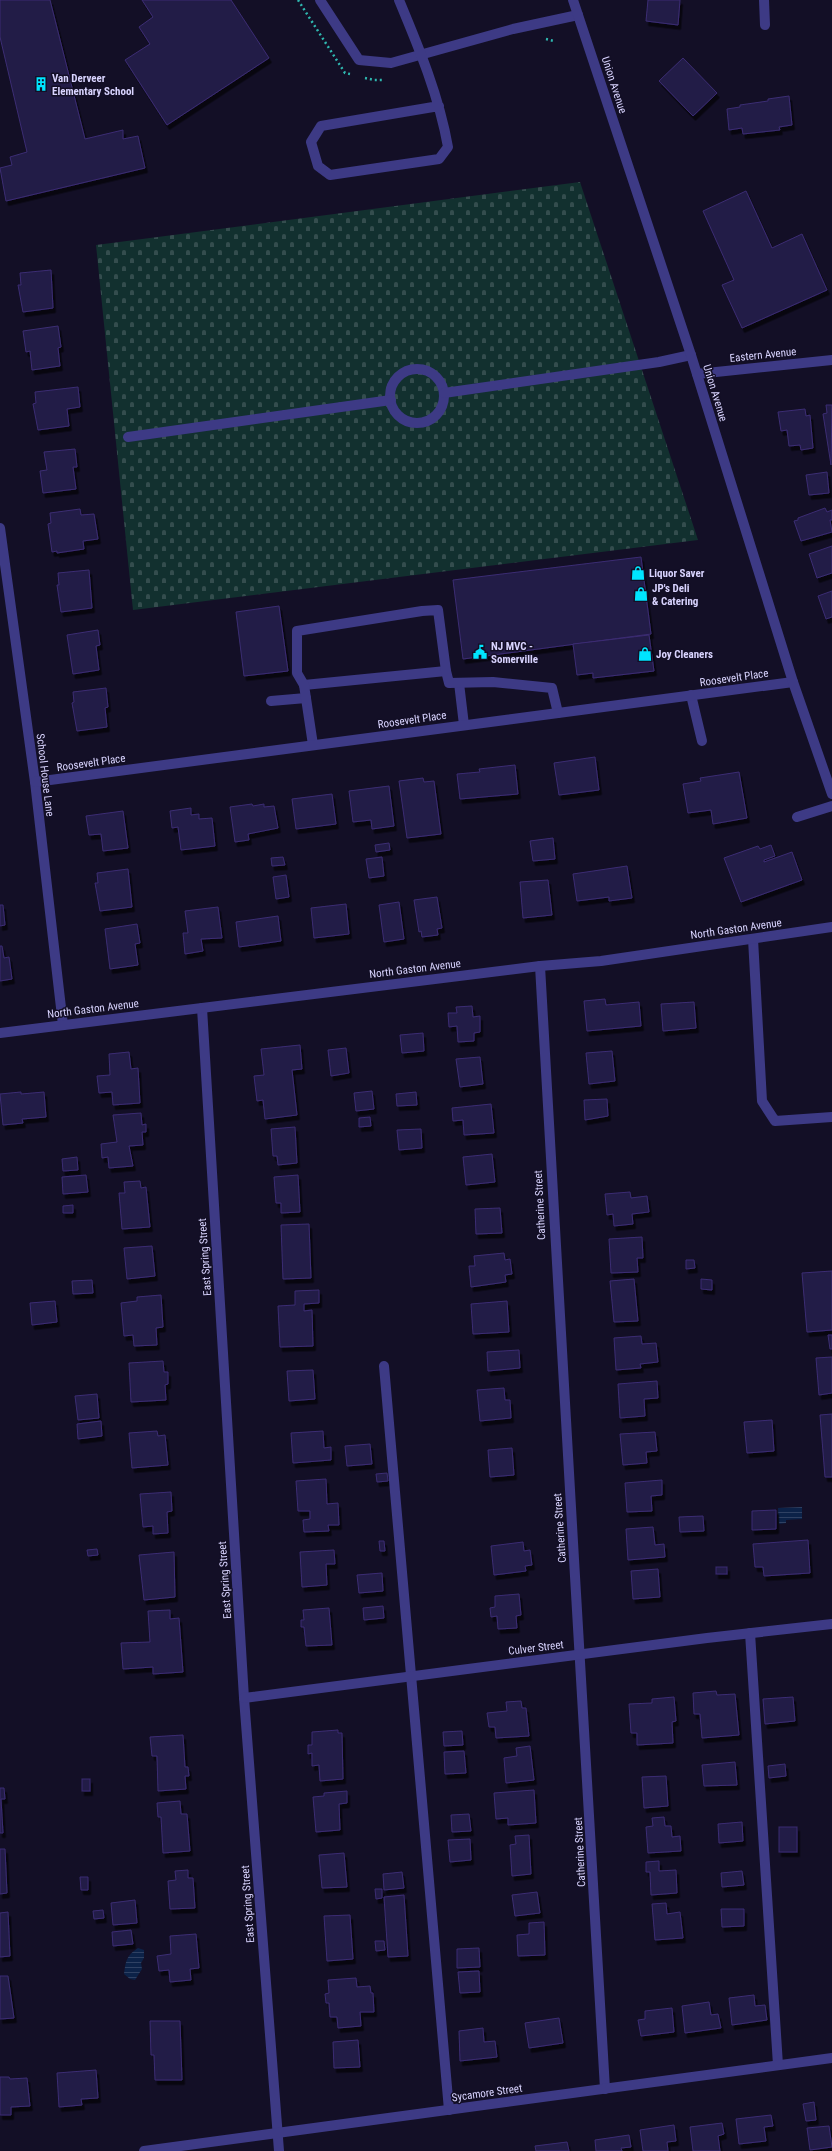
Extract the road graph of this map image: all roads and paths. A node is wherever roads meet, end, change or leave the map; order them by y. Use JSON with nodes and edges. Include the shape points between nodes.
{"nodes":[{"id":1,"x":320,"y":0,"type":"edge"},
{"id":2,"x":399,"y":0,"type":"edge"},
{"id":3,"x":573,"y":0,"type":"edge"},
{"id":4,"x":764,"y":0,"type":"edge"},
{"id":5,"x":578,"y":15,"type":"junction"},
{"id":6,"x":765,"y":25,"type":"dead end"},
{"id":7,"x":422,"y":54,"type":"junction"},
{"id":8,"x":439,"y":106,"type":"junction"},
{"id":9,"x":691,"y":355,"type":"junction"},
{"id":10,"x":832,"y":360,"type":"edge"},
{"id":11,"x":697,"y":374,"type":"junction"},
{"id":12,"x":444,"y":393,"type":"junction"},
{"id":13,"x":391,"y":400,"type":"junction"},
{"id":14,"x":128,"y":437,"type":"dead end"},
{"id":15,"x":0,"y":528,"type":"edge"},
{"id":16,"x":446,"y":671,"type":"junction"},
{"id":17,"x":793,"y":682,"type":"junction"},
{"id":18,"x":459,"y":683,"type":"junction"},
{"id":19,"x":304,"y":685,"type":"junction"},
{"id":20,"x":691,"y":696,"type":"junction"},
{"id":21,"x":306,"y":698,"type":"junction"},
{"id":22,"x":271,"y":701,"type":"dead end"},
{"id":23,"x":558,"y":713,"type":"junction"},
{"id":24,"x":464,"y":726,"type":"junction"},
{"id":25,"x":702,"y":741,"type":"dead end"},
{"id":26,"x":313,"y":745,"type":"junction"},
{"id":27,"x":35,"y":782,"type":"junction"},
{"id":28,"x":832,"y":794,"type":"edge"},
{"id":29,"x":832,"y":806,"type":"edge"},
{"id":30,"x":797,"y":817,"type":"dead end"},
{"id":31,"x":832,"y":927,"type":"edge"},
{"id":32,"x":753,"y":939,"type":"junction"},
{"id":33,"x":540,"y":966,"type":"junction"},
{"id":34,"x":202,"y":1008,"type":"junction"},
{"id":35,"x":63,"y":1025,"type":"junction"},
{"id":36,"x":0,"y":1033,"type":"edge"},
{"id":37,"x":832,"y":1117,"type":"edge"},
{"id":38,"x":384,"y":1366,"type":"dead end"},
{"id":39,"x":832,"y":1624,"type":"edge"},
{"id":40,"x":750,"y":1633,"type":"junction"},
{"id":41,"x":581,"y":1655,"type":"junction"},
{"id":42,"x":410,"y":1677,"type":"junction"},
{"id":43,"x":244,"y":1698,"type":"junction"},
{"id":44,"x":832,"y":2058,"type":"edge"},
{"id":45,"x":778,"y":2065,"type":"junction"},
{"id":46,"x":605,"y":2089,"type":"junction"},
{"id":47,"x":448,"y":2110,"type":"junction"},
{"id":48,"x":277,"y":2133,"type":"junction"},
{"id":49,"x":144,"y":2151,"type":"edge"},
{"id":50,"x":280,"y":2151,"type":"edge"}],
"edges":[{"from":1,"to":7,"type":"street","via":[[359,60],[391,63]]},
{"from":2,"to":7,"type":"street"},
{"from":3,"to":5,"type":"street","name":"Union Avenue"},
{"from":4,"to":6,"type":"street"},
{"from":5,"to":7,"type":"street","via":[[513,29]]},
{"from":5,"to":9,"type":"street","name":"Union Avenue"},
{"from":7,"to":8,"type":"street"},
{"from":8,"to":8,"type":"street","via":[[448,147],[439,159],[330,175],[318,166],[311,142],[321,126]]},
{"from":9,"to":11,"type":"street","name":"Union Avenue"},
{"from":9,"to":12,"type":"street","via":[[659,362]]},
{"from":10,"to":11,"type":"street","name":"Eastern Avenue"},
{"from":11,"to":17,"type":"street","name":"Union Avenue"},
{"from":12,"to":13,"type":"street","via":[[440,410],[435,417],[418,423],[402,418]]},
{"from":12,"to":13,"type":"street","via":[[433,374],[412,370],[397,379],[392,386]]},
{"from":13,"to":14,"type":"street"},
{"from":15,"to":27,"type":"street","name":"School House Lane"},
{"from":16,"to":18,"type":"street","via":[[449,683]]},
{"from":16,"to":19,"type":"street"},
{"from":16,"to":19,"type":"street","via":[[438,610],[296,631],[297,672]]},
{"from":17,"to":20,"type":"street","name":"Roosevelt Place"},
{"from":17,"to":28,"type":"street","name":"Union Avenue"},
{"from":18,"to":23,"type":"street","via":[[493,682],[552,688]]},
{"from":18,"to":24,"type":"street"},
{"from":19,"to":21,"type":"street"},
{"from":20,"to":23,"type":"street","name":"Roosevelt Place"},
{"from":20,"to":25,"type":"street"},
{"from":21,"to":22,"type":"street"},
{"from":21,"to":26,"type":"street"},
{"from":23,"to":24,"type":"street","name":"Roosevelt Place"},
{"from":24,"to":26,"type":"street","name":"Roosevelt Place"},
{"from":26,"to":27,"type":"street","name":"Roosevelt Place"},
{"from":27,"to":35,"type":"street","name":"School House Lane"},
{"from":29,"to":30,"type":"street"},
{"from":31,"to":32,"type":"street","name":"North Gaston Avenue"},
{"from":32,"to":33,"type":"street","name":"North Gaston Avenue","via":[[601,961]]},
{"from":32,"to":37,"type":"street","via":[[762,1101],[775,1120]]},
{"from":33,"to":34,"type":"street","name":"North Gaston Avenue"},
{"from":33,"to":41,"type":"street","name":"Catherine Street","via":[[554,1252]]},
{"from":34,"to":35,"type":"street","name":"North Gaston Avenue"},
{"from":34,"to":43,"type":"street","name":"East Spring Street"},
{"from":35,"to":36,"type":"street","name":"North Gaston Avenue"},
{"from":38,"to":42,"type":"street"},
{"from":39,"to":40,"type":"street","name":"Culver Street"},
{"from":40,"to":41,"type":"street","name":"Culver Street"},
{"from":40,"to":45,"type":"street"},
{"from":41,"to":42,"type":"street","name":"Culver Street"},
{"from":41,"to":46,"type":"street","name":"Catherine Street"},
{"from":42,"to":43,"type":"street","name":"Culver Street"},
{"from":42,"to":47,"type":"street"},
{"from":43,"to":48,"type":"street","name":"East Spring Street"},
{"from":44,"to":45,"type":"street","name":"Sycamore Street"},
{"from":45,"to":46,"type":"street","name":"Sycamore Street"},
{"from":46,"to":47,"type":"street","name":"Sycamore Street"},
{"from":47,"to":48,"type":"street","name":"Sycamore Street"},
{"from":48,"to":49,"type":"street","name":"Sycamore Street"},
{"from":48,"to":50,"type":"street","name":"East Spring Street"}]}
